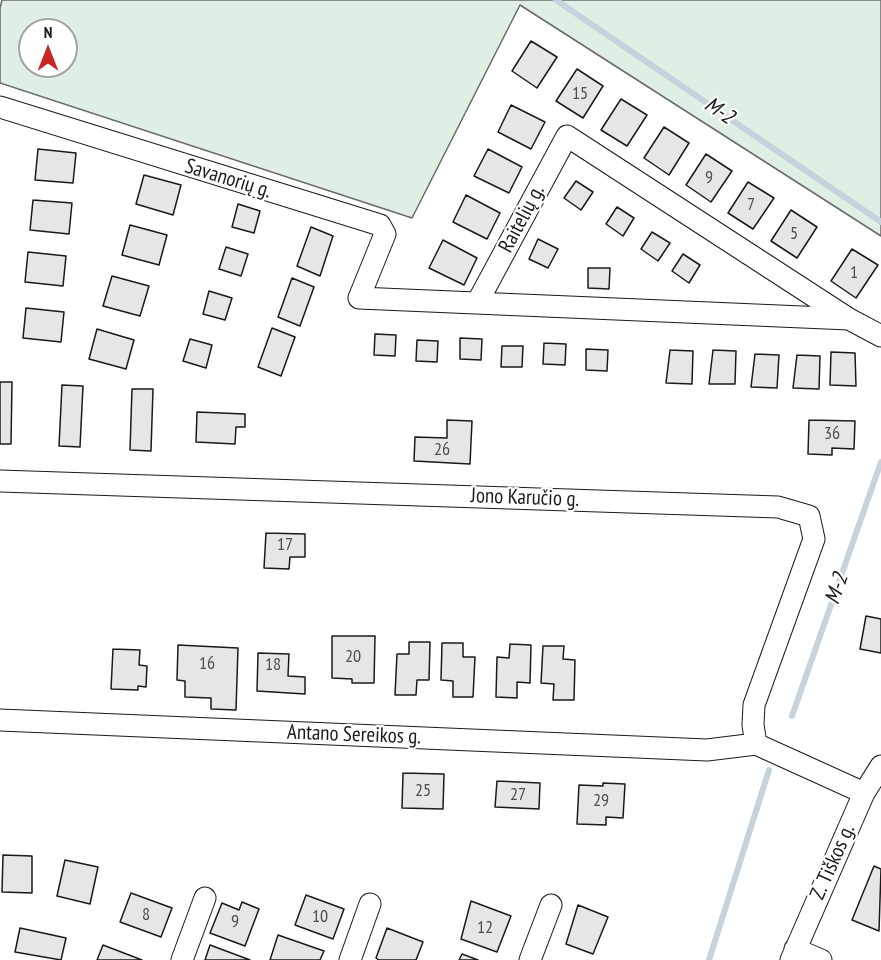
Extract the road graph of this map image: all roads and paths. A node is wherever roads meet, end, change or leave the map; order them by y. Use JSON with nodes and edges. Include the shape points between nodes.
{"nodes":[{"id":1,"x":0,"y":107,"type":"edge"},
{"id":2,"x":477,"y":303,"type":"junction"},
{"id":3,"x":849,"y":319,"type":"junction"},
{"id":4,"x":881,"y":336,"type":"edge"},
{"id":5,"x":0,"y":481,"type":"edge"},
{"id":6,"x":0,"y":720,"type":"edge"},
{"id":7,"x":756,"y":744,"type":"junction"},
{"id":8,"x":881,"y":766,"type":"edge"},
{"id":9,"x":864,"y":793,"type":"junction"},
{"id":10,"x":205,"y":898,"type":"dead end"},
{"id":11,"x":370,"y":904,"type":"dead end"},
{"id":12,"x":551,"y":905,"type":"dead end"},
{"id":13,"x":793,"y":955,"type":"edge"},
{"id":14,"x":182,"y":960,"type":"edge"},
{"id":15,"x":350,"y":960,"type":"edge"},
{"id":16,"x":530,"y":960,"type":"edge"},
{"id":17,"x":821,"y":960,"type":"edge"}],
"edges":[{"from":1,"to":2,"type":"street","name":"Savanorių g.","via":[[380,225],[385,234],[359,298]]},
{"from":2,"to":3,"type":"street"},
{"from":2,"to":3,"type":"street","name":"Raitelių g.","via":[[567,135]]},
{"from":3,"to":4,"type":"street"},
{"from":5,"to":7,"type":"street","name":"Jono Karučio g.","via":[[778,507],[809,516],[814,539],[754,705]]},
{"from":6,"to":7,"type":"street","name":"Antano Sereikos g.","via":[[708,750]]},
{"from":7,"to":9,"type":"street"},
{"from":8,"to":9,"type":"street","name":"Z. Tiškos g."},
{"from":9,"to":13,"type":"street","name":"Z. Tiškos g."},
{"from":10,"to":14,"type":"street"},
{"from":11,"to":15,"type":"street"},
{"from":12,"to":16,"type":"street"},
{"from":13,"to":17,"type":"street"}]}
